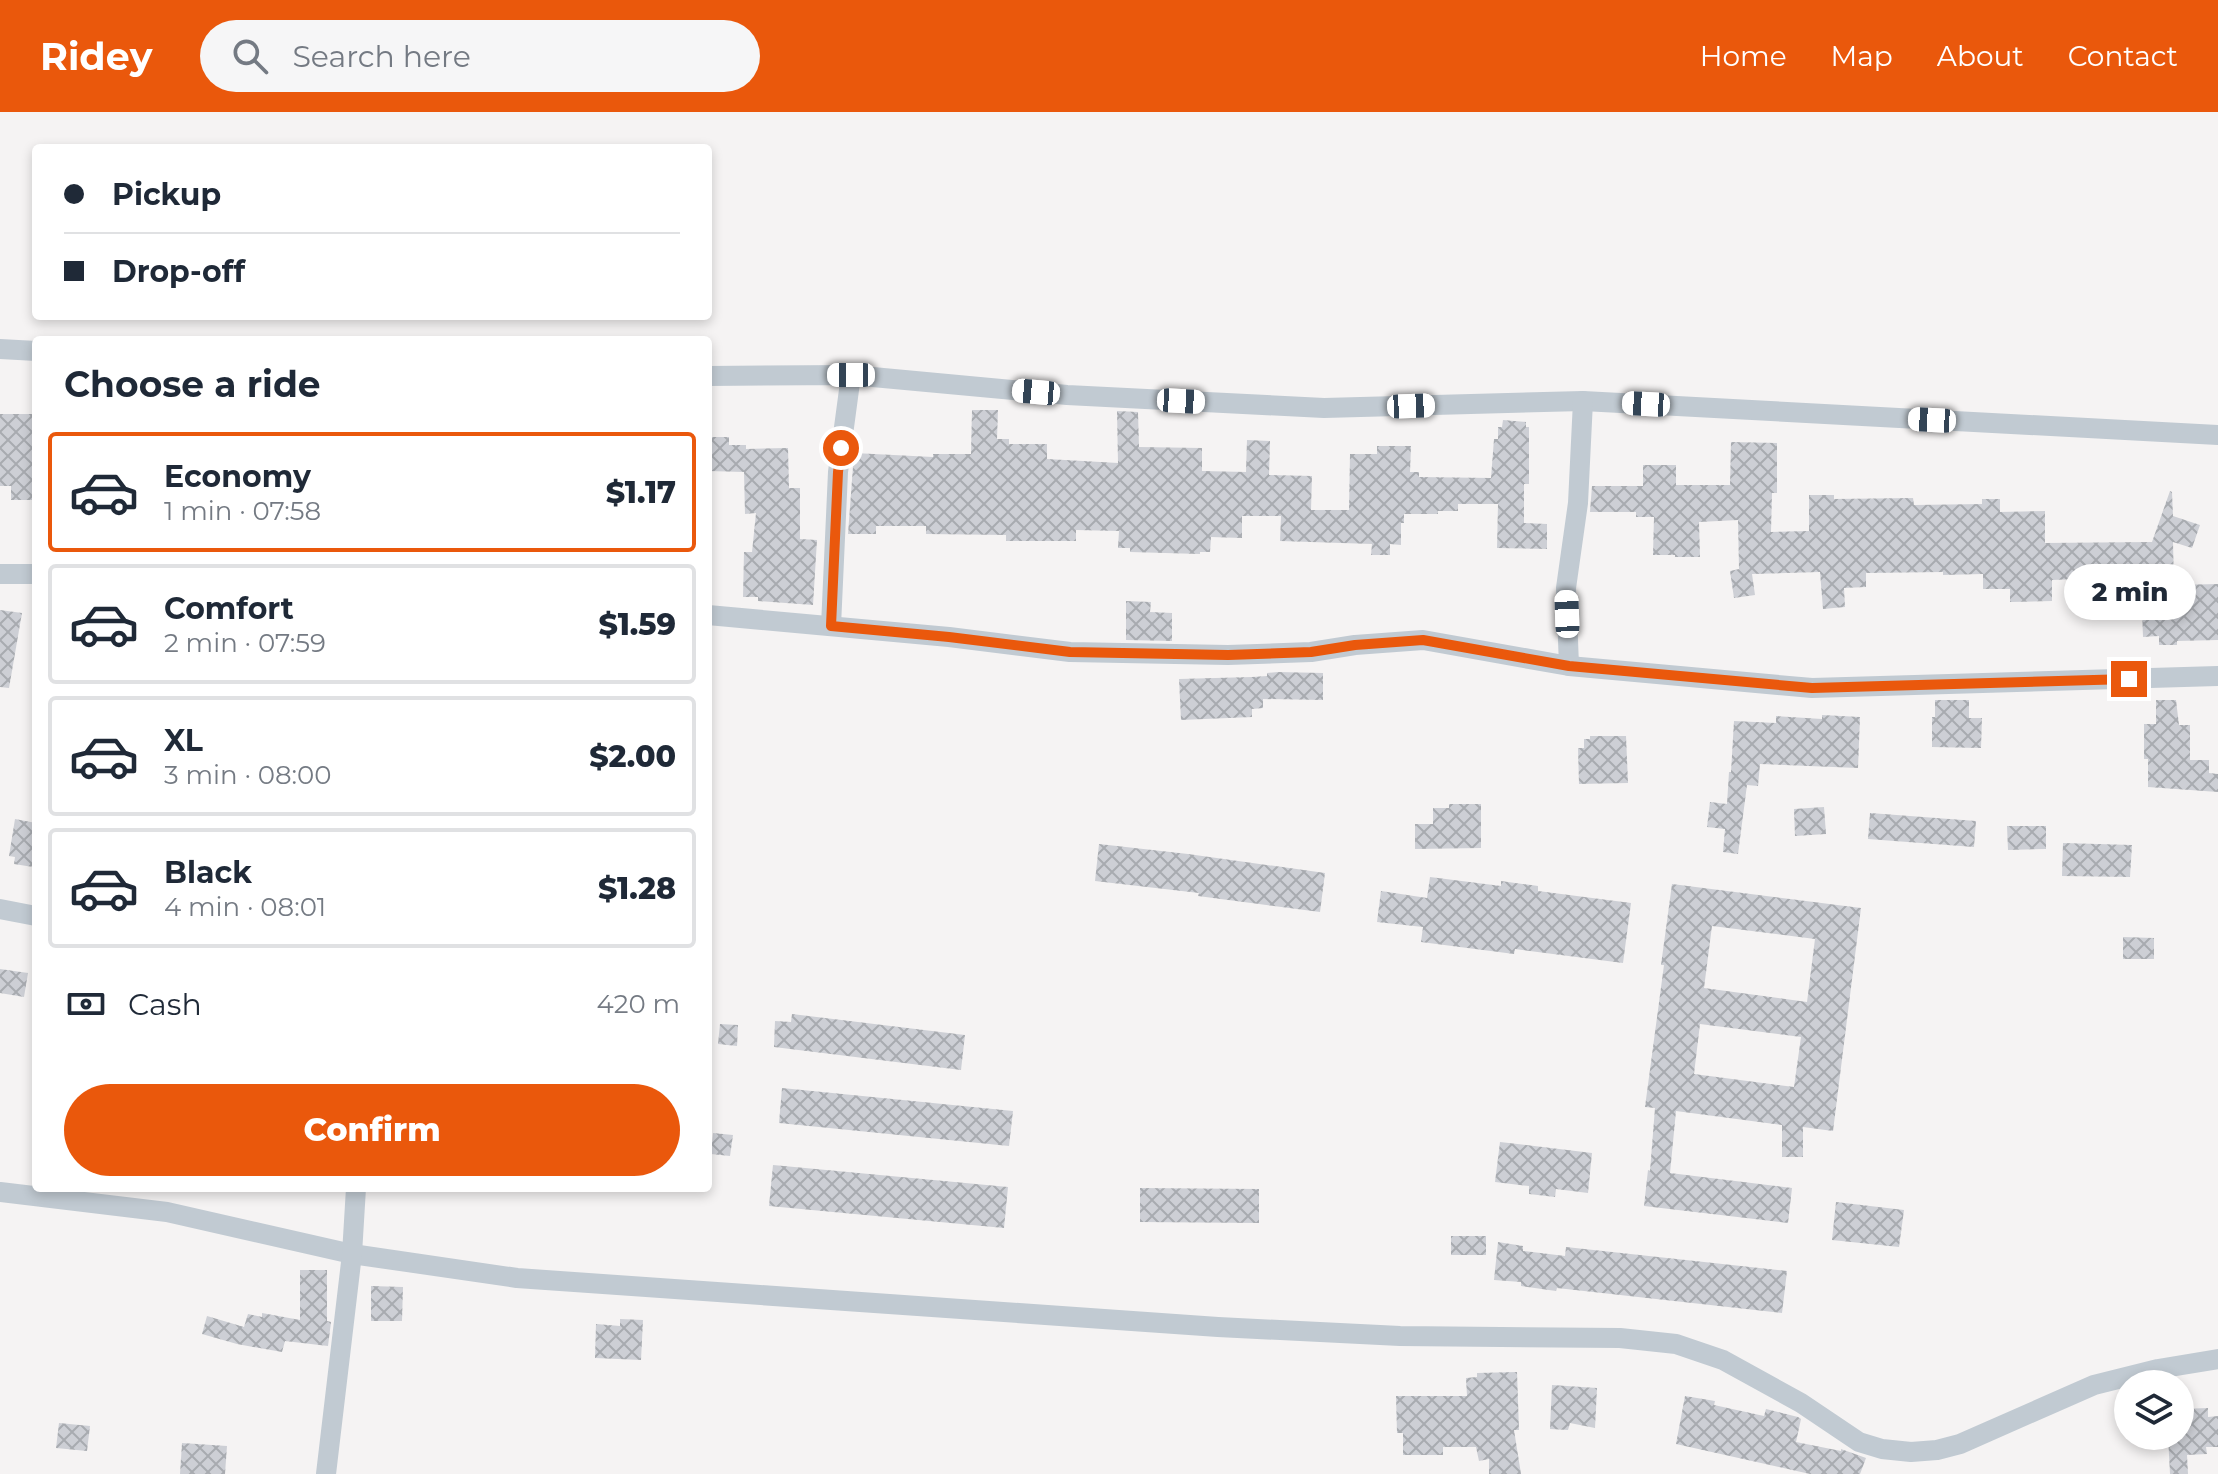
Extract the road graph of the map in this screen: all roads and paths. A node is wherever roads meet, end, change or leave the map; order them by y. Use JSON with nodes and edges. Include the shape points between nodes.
{"nodes":[{"id":1,"x":0,"y":349,"type":"edge"},
{"id":2,"x":32,"y":351,"type":"edge"},
{"id":3,"x":851,"y":375,"type":"junction"},
{"id":4,"x":712,"y":376,"type":"edge"},
{"id":5,"x":1583,"y":401,"type":"junction"},
{"id":6,"x":2218,"y":435,"type":"edge"},
{"id":7,"x":0,"y":574,"type":"edge"},
{"id":8,"x":32,"y":574,"type":"edge"},
{"id":9,"x":712,"y":615,"type":"edge"},
{"id":10,"x":831,"y":626,"type":"junction"},
{"id":11,"x":1569,"y":666,"type":"junction"},
{"id":12,"x":2218,"y":676,"type":"edge"},
{"id":13,"x":0,"y":909,"type":"edge"},
{"id":14,"x":32,"y":915,"type":"edge"},
{"id":15,"x":0,"y":1192,"type":"edge"},
{"id":16,"x":356,"y":1192,"type":"edge"},
{"id":17,"x":352,"y":1254,"type":"junction"},
{"id":18,"x":2218,"y":1359,"type":"edge"},
{"id":19,"x":326,"y":1474,"type":"edge"}],
"edges":[{"from":1,"to":2,"type":"street"},
{"from":3,"to":4,"type":"street"},
{"from":3,"to":5,"type":"street","via":[[1067,395],[1324,408]]},
{"from":3,"to":10,"type":"street","via":[[838,472]]},
{"from":5,"to":6,"type":"street"},
{"from":5,"to":11,"type":"street","via":[[1578,503],[1566,588]]},
{"from":7,"to":8,"type":"street"},
{"from":9,"to":10,"type":"street"},
{"from":10,"to":11,"type":"street","via":[[1070,652],[1228,655],[1423,640]]},
{"from":11,"to":12,"type":"street","via":[[1812,688]]},
{"from":13,"to":14,"type":"street"},
{"from":15,"to":17,"type":"street","via":[[167,1212]]},
{"from":16,"to":17,"type":"street"},
{"from":17,"to":18,"type":"street","via":[[517,1278],[1187,1325],[1676,1344],[1723,1360],[1859,1442],[1911,1452],[1960,1444],[2094,1385]]},
{"from":17,"to":19,"type":"street"}]}
